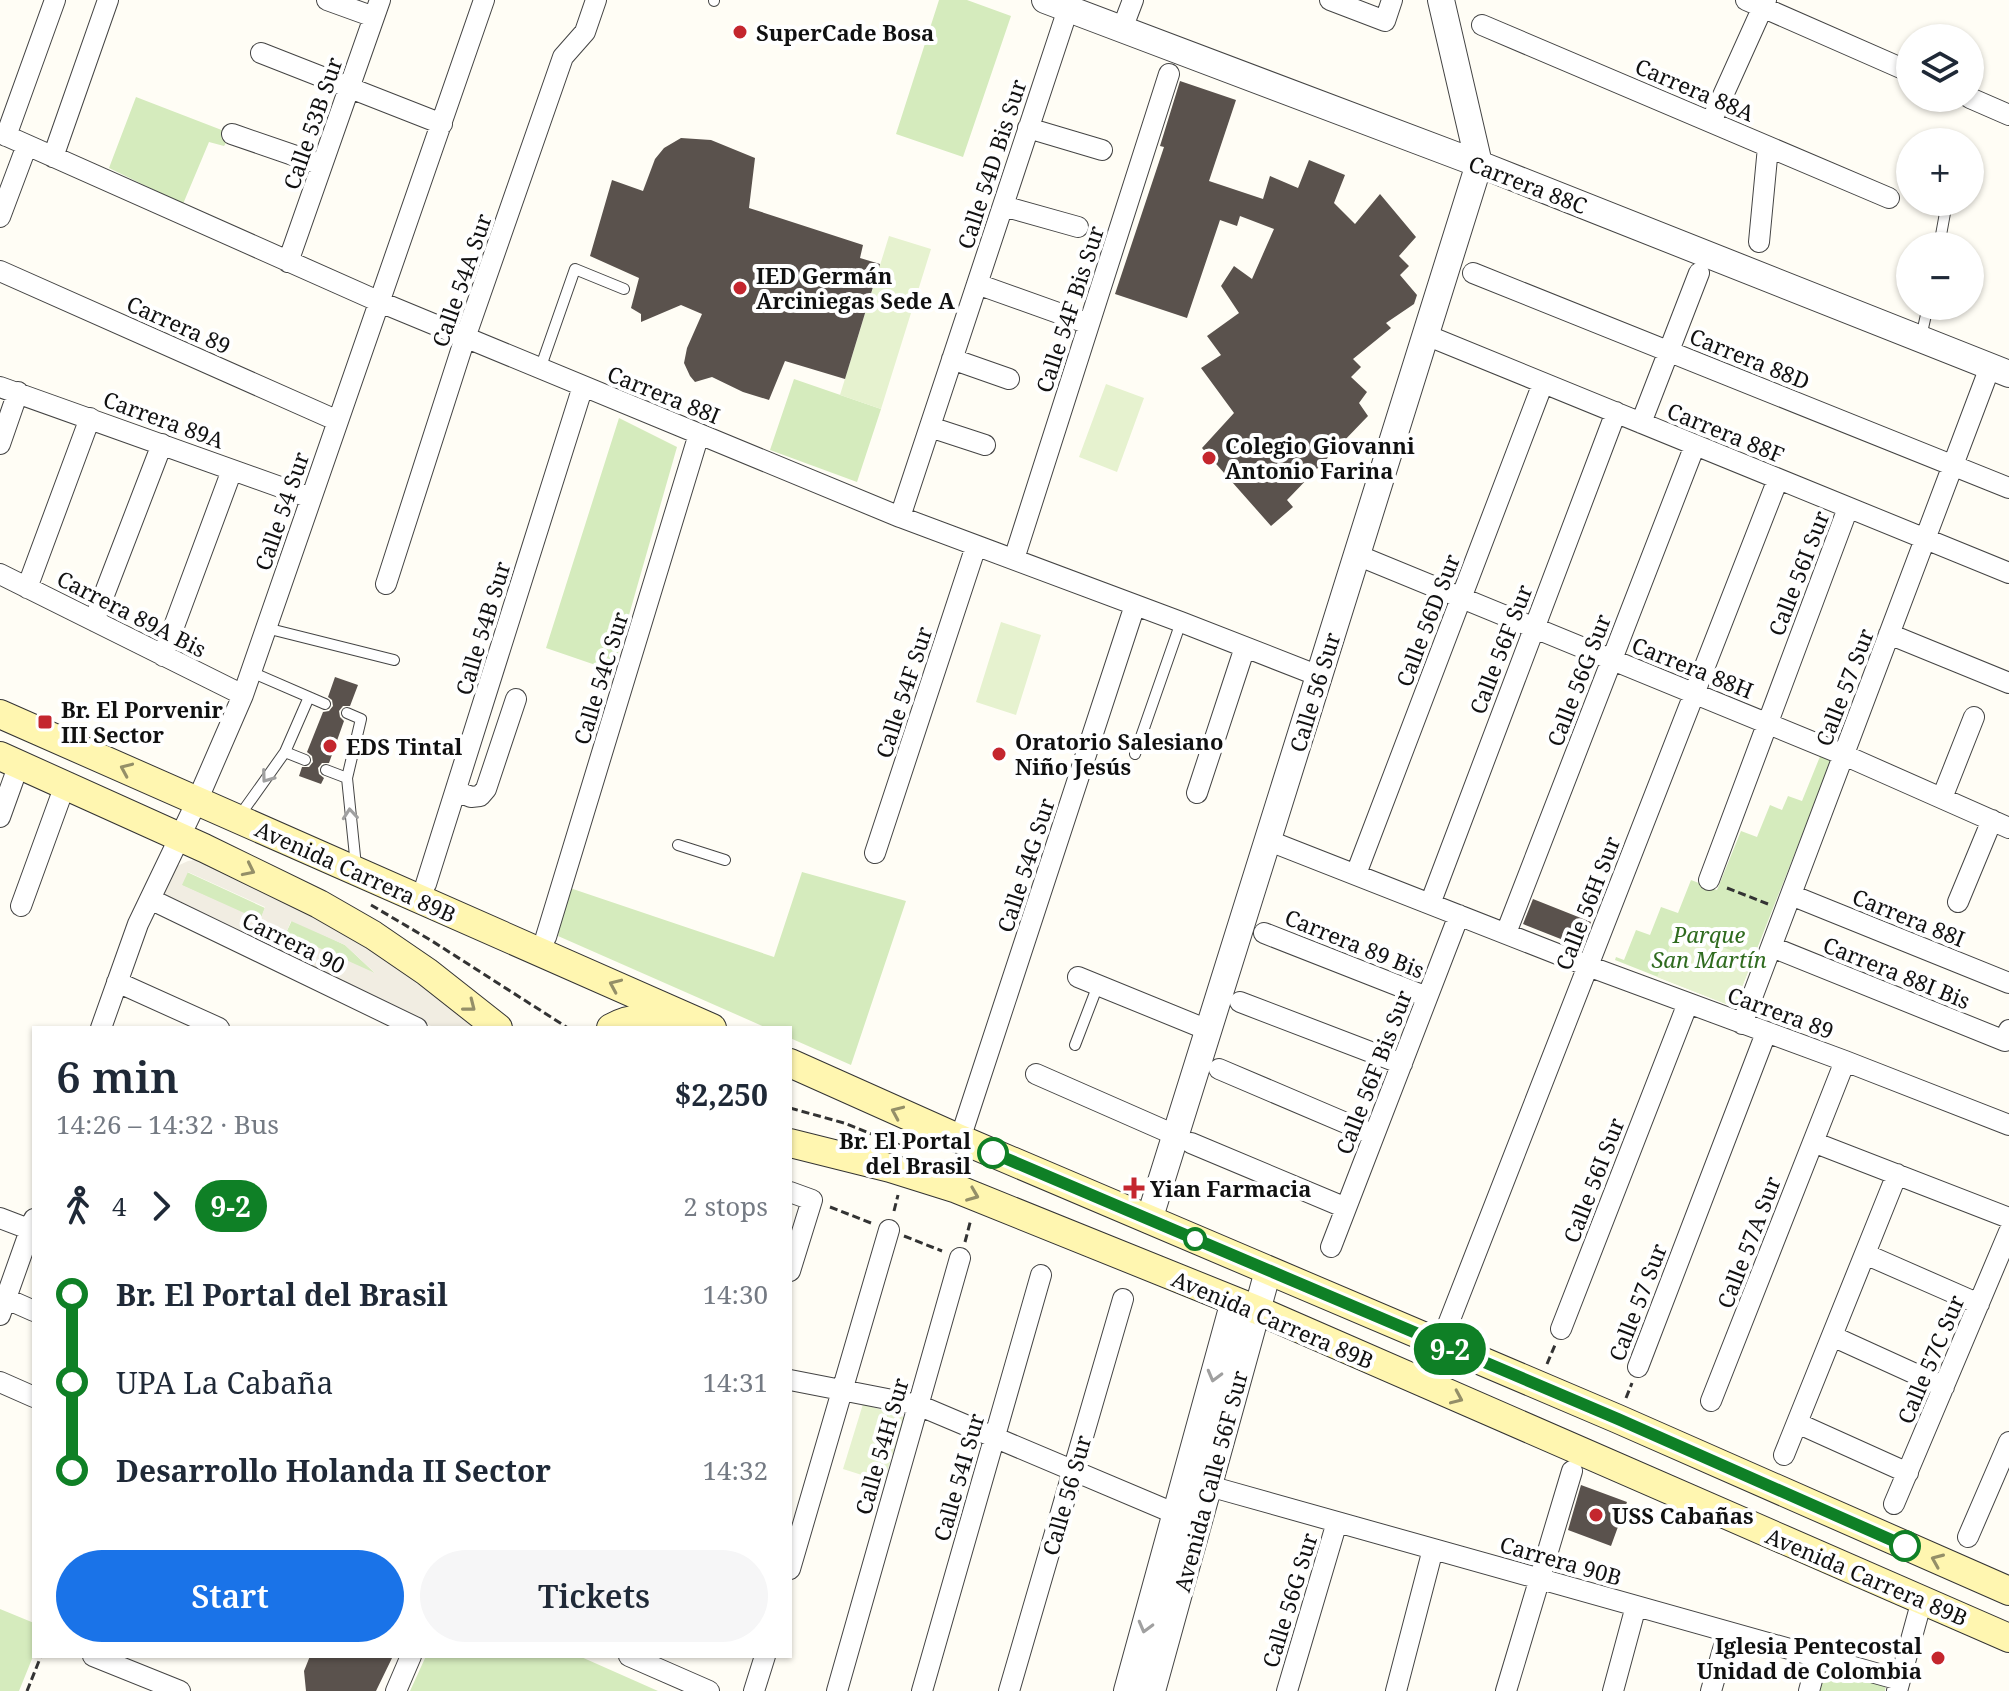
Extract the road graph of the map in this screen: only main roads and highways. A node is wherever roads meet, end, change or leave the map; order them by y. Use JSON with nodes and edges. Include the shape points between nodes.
{"nodes":[{"id":1,"x":0,"y":714,"type":"edge"},
{"id":2,"x":10,"y":760,"type":"edge"},
{"id":3,"x":495,"y":1026,"type":"edge"},
{"id":4,"x":614,"y":1026,"type":"edge"},
{"id":5,"x":673,"y":1026,"type":"edge"},
{"id":6,"x":707,"y":1026,"type":"edge"},
{"id":7,"x":792,"y":1064,"type":"edge"},
{"id":8,"x":792,"y":1144,"type":"edge"},
{"id":9,"x":2009,"y":1591,"type":"edge"},
{"id":10,"x":2009,"y":1638,"type":"edge"}],
"edges":[{"from":6,"to":1,"type":"main road","name":"Avenida Carrera 89B","one_way":true},
{"from":2,"to":3,"type":"main road","name":"Avenida Carrera 89B","one_way":true,"via":[[319,904],[427,972]]},
{"from":4,"to":5,"type":"main road","via":[[634,1018]]},
{"from":9,"to":7,"type":"main road","name":"Avenida Carrera 89B","one_way":true},
{"from":8,"to":10,"type":"main road","name":"Avenida Carrera 89B","one_way":true,"via":[[957,1189],[1246,1306]]}]}
